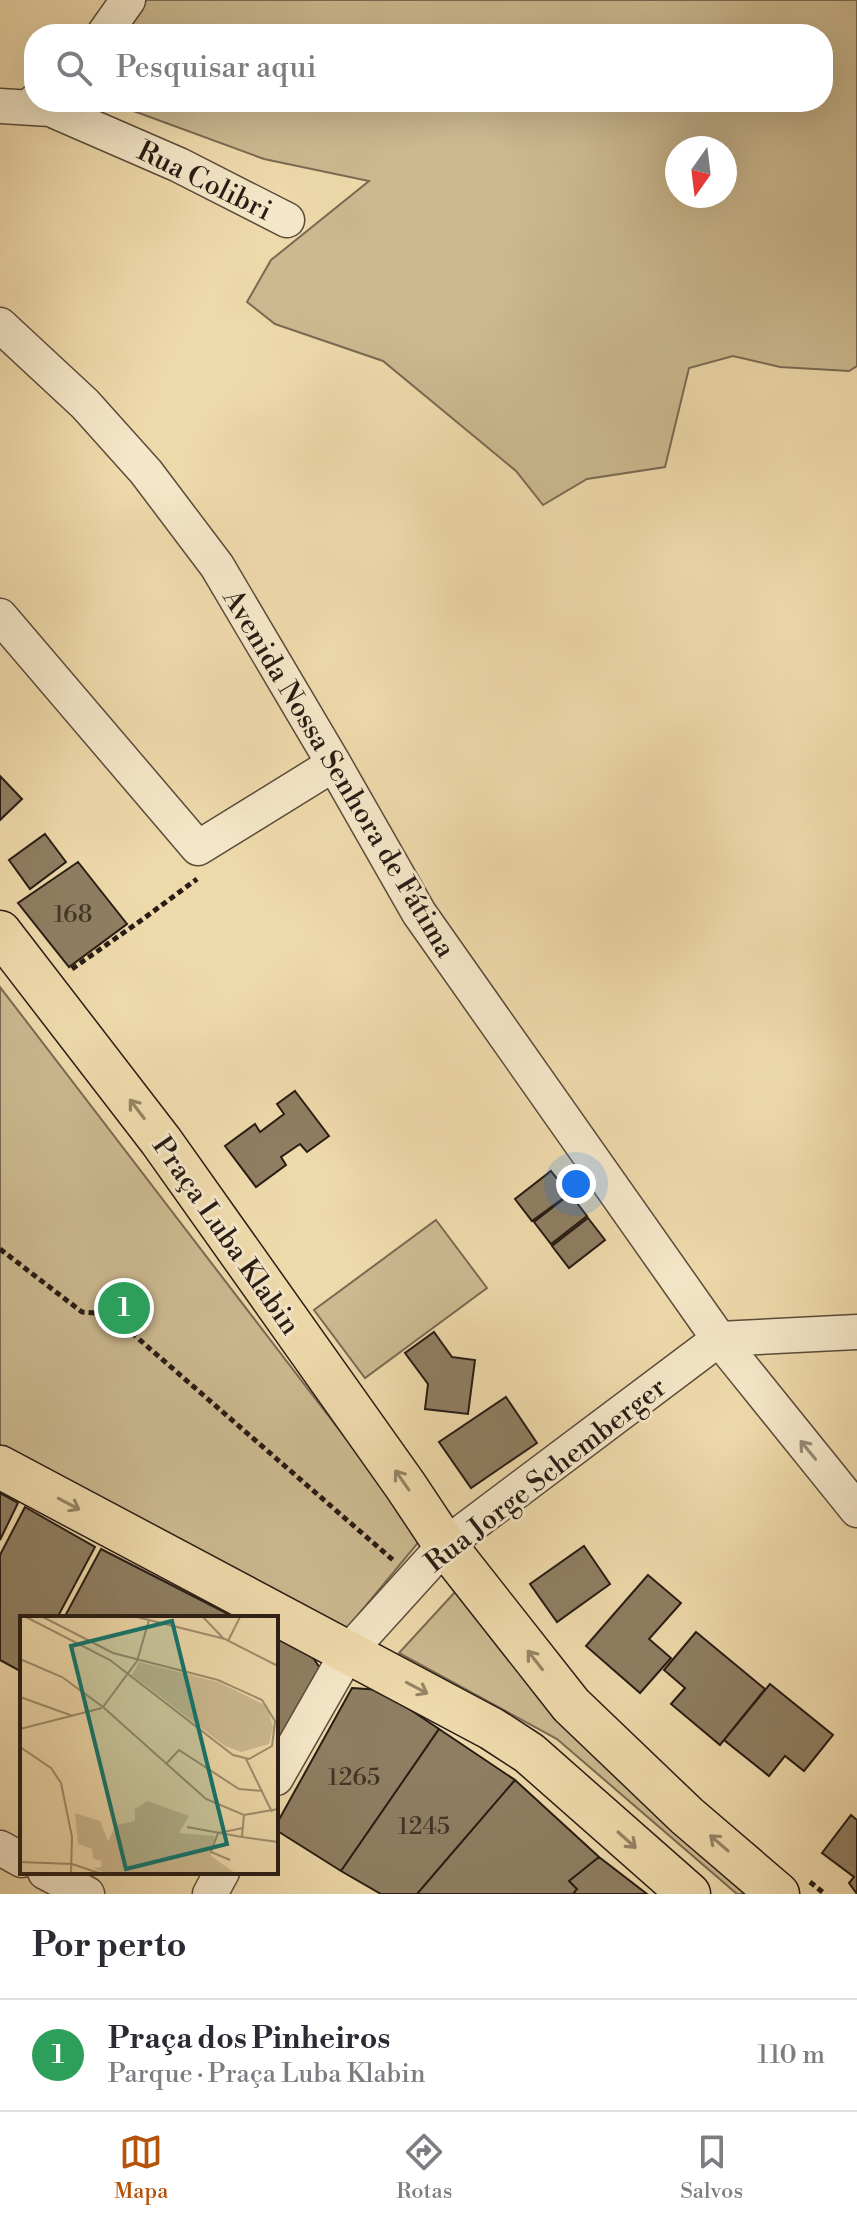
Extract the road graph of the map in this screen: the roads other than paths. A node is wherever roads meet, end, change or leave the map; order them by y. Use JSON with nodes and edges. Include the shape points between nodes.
{"nodes":[{"id":1,"x":128,"y":0,"type":"edge"},
{"id":2,"x":111,"y":24,"type":"edge"},
{"id":3,"x":0,"y":86,"type":"edge"},
{"id":4,"x":24,"y":96,"type":"edge"},
{"id":5,"x":24,"y":105,"type":"edge"},
{"id":6,"x":0,"y":106,"type":"edge"},
{"id":7,"x":61,"y":112,"type":"edge"},
{"id":8,"x":287,"y":220,"type":"dead end"},
{"id":9,"x":0,"y":325,"type":"edge"},
{"id":10,"x":0,"y":616,"type":"edge"},
{"id":11,"x":334,"y":764,"type":"junction"},
{"id":12,"x":0,"y":932,"type":"edge"},
{"id":13,"x":857,"y":1332,"type":"edge"},
{"id":14,"x":719,"y":1339,"type":"junction"},
{"id":15,"x":0,"y":1467,"type":"edge"},
{"id":16,"x":857,"y":1510,"type":"edge"},
{"id":17,"x":445,"y":1545,"type":"junction"},
{"id":18,"x":348,"y":1652,"type":"junction"},
{"id":19,"x":278,"y":1774,"type":"edge"},
{"id":20,"x":0,"y":1848,"type":"edge"},
{"id":21,"x":20,"y":1859,"type":"edge"},
{"id":22,"x":49,"y":1874,"type":"edge"},
{"id":23,"x":221,"y":1874,"type":"edge"},
{"id":24,"x":87,"y":1894,"type":"edge"},
{"id":25,"x":210,"y":1894,"type":"edge"},
{"id":26,"x":689,"y":1894,"type":"edge"},
{"id":27,"x":778,"y":1894,"type":"edge"}],
"edges":[{"from":1,"to":2,"type":"street"},
{"from":3,"to":4,"type":"street","name":"Rua Colibri"},
{"from":5,"to":6,"type":"street"},
{"from":7,"to":8,"type":"street","name":"Rua Colibri"},
{"from":9,"to":11,"type":"street","name":"Avenida Nossa Senhora de Fátima","via":[[85,404],[146,472],[217,566]]},
{"from":10,"to":11,"type":"street","via":[[198,848]]},
{"from":11,"to":14,"type":"street","name":"Avenida Nossa Senhora de Fátima","via":[[419,913]]},
{"from":17,"to":12,"type":"main road","name":"Praça Luba Klabin","one_way":true,"via":[[161,1141]]},
{"from":13,"to":14,"type":"street"},
{"from":16,"to":14,"type":"street","name":"Avenida Nossa Senhora de Fátima","one_way":true},
{"from":14,"to":17,"type":"street","name":"Rua Jorge Schemberger"},
{"from":15,"to":18,"type":"main road","one_way":true},
{"from":17,"to":18,"type":"street","name":"Rua Jorge Schemberger"},
{"from":27,"to":17,"type":"main road","name":"Praça Luba Klabin","one_way":true,"via":[[571,1705]]},
{"from":18,"to":19,"type":"street","name":"Rua Jorge Schemberger"},
{"from":18,"to":26,"type":"main road","one_way":true,"via":[[529,1753]]},
{"from":20,"to":21,"type":"street"},
{"from":22,"to":24,"type":"street"},
{"from":23,"to":25,"type":"street"}]}
